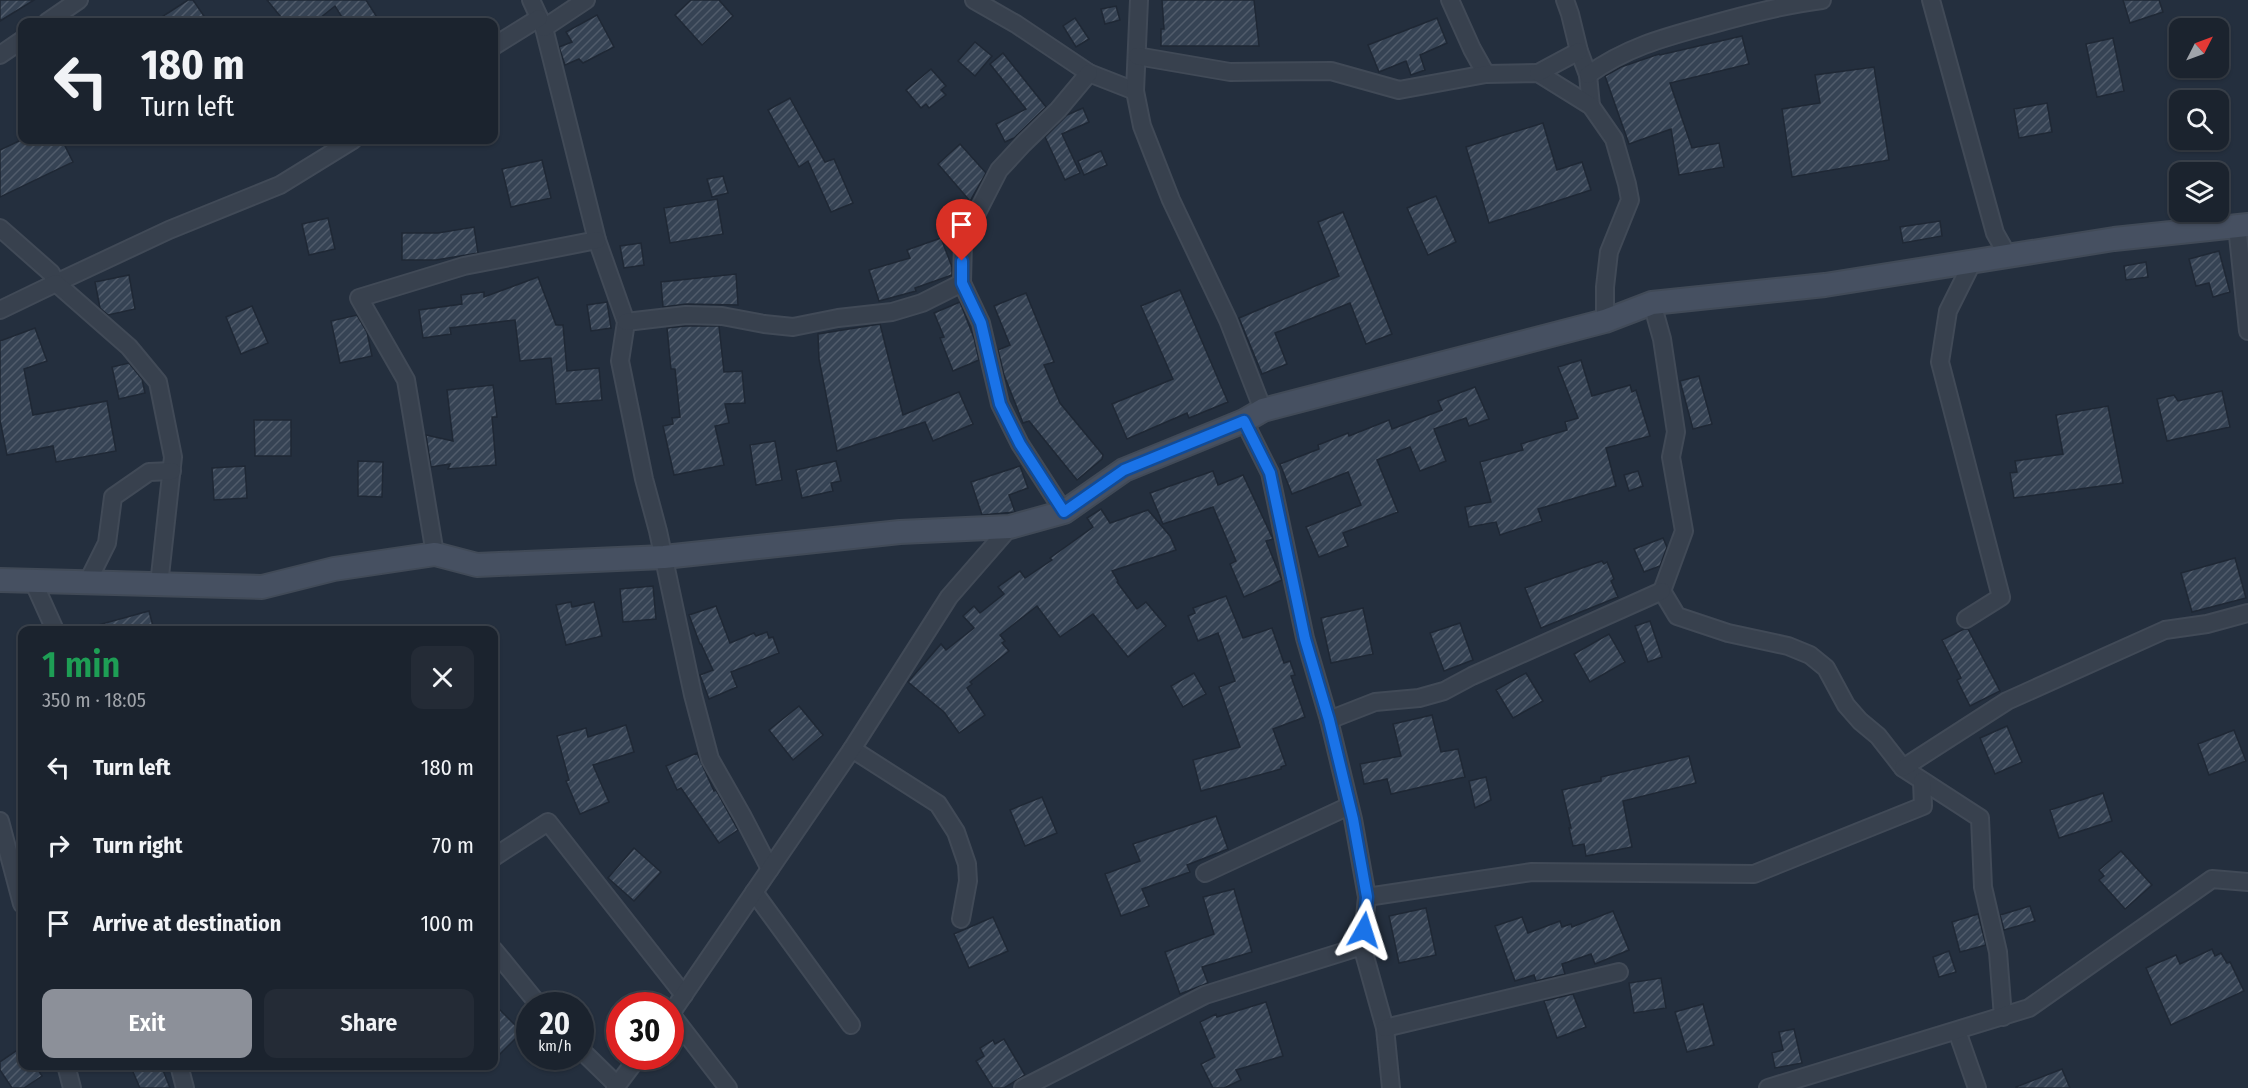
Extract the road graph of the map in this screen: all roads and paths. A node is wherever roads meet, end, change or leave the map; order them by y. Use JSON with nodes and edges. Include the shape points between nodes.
{"nodes":[{"id":1,"x":79,"y":0,"type":"edge"},
{"id":2,"x":531,"y":0,"type":"edge"},
{"id":3,"x":586,"y":0,"type":"edge"},
{"id":4,"x":974,"y":0,"type":"edge"},
{"id":5,"x":1139,"y":0,"type":"edge"},
{"id":6,"x":1450,"y":0,"type":"edge"},
{"id":7,"x":1565,"y":0,"type":"edge"},
{"id":8,"x":1822,"y":0,"type":"edge"},
{"id":9,"x":1931,"y":0,"type":"edge"},
{"id":10,"x":53,"y":18,"type":"edge"},
{"id":11,"x":542,"y":23,"type":"junction"},
{"id":12,"x":18,"y":43,"type":"edge"},
{"id":13,"x":498,"y":44,"type":"edge"},
{"id":14,"x":1579,"y":51,"type":"junction"},
{"id":15,"x":0,"y":55,"type":"edge"},
{"id":16,"x":1137,"y":56,"type":"junction"},
{"id":17,"x":1538,"y":72,"type":"junction"},
{"id":18,"x":1089,"y":73,"type":"junction"},
{"id":19,"x":1486,"y":74,"type":"junction"},
{"id":20,"x":1588,"y":75,"type":"junction"},
{"id":21,"x":1135,"y":91,"type":"junction"},
{"id":22,"x":1591,"y":106,"type":"junction"},
{"id":23,"x":347,"y":144,"type":"edge"},
{"id":24,"x":2242,"y":225,"type":"edge"},
{"id":25,"x":0,"y":228,"type":"edge"},
{"id":26,"x":597,"y":240,"type":"junction"},
{"id":27,"x":2008,"y":256,"type":"junction"},
{"id":28,"x":1973,"y":261,"type":"junction"},
{"id":29,"x":56,"y":283,"type":"junction"},
{"id":30,"x":962,"y":283,"type":"junction"},
{"id":31,"x":1652,"y":303,"type":"junction"},
{"id":32,"x":0,"y":310,"type":"edge"},
{"id":33,"x":1605,"y":321,"type":"junction"},
{"id":34,"x":626,"y":322,"type":"junction"},
{"id":35,"x":2248,"y":331,"type":"edge"},
{"id":36,"x":1253,"y":415,"type":"junction"},
{"id":37,"x":172,"y":471,"type":"junction"},
{"id":38,"x":1064,"y":512,"type":"junction"},
{"id":39,"x":1010,"y":527,"type":"junction"},
{"id":40,"x":435,"y":554,"type":"junction"},
{"id":41,"x":664,"y":557,"type":"junction"},
{"id":42,"x":0,"y":580,"type":"edge"},
{"id":43,"x":33,"y":581,"type":"junction"},
{"id":44,"x":87,"y":583,"type":"junction"},
{"id":45,"x":159,"y":585,"type":"junction"},
{"id":46,"x":1662,"y":591,"type":"junction"},
{"id":47,"x":2248,"y":613,"type":"edge"},
{"id":48,"x":1966,"y":619,"type":"dead end"},
{"id":49,"x":53,"y":626,"type":"edge"},
{"id":50,"x":1329,"y":720,"type":"junction"},
{"id":51,"x":852,"y":749,"type":"junction"},
{"id":52,"x":1903,"y":768,"type":"junction"},
{"id":53,"x":1922,"y":781,"type":"junction"},
{"id":54,"x":1349,"y":806,"type":"junction"},
{"id":55,"x":0,"y":821,"type":"edge"},
{"id":56,"x":498,"y":853,"type":"edge"},
{"id":57,"x":770,"y":869,"type":"junction"},
{"id":58,"x":1205,"y":873,"type":"dead end"},
{"id":59,"x":2248,"y":882,"type":"edge"},
{"id":60,"x":18,"y":889,"type":"edge"},
{"id":61,"x":754,"y":892,"type":"junction"},
{"id":62,"x":1367,"y":897,"type":"junction"},
{"id":63,"x":961,"y":919,"type":"dead end"},
{"id":64,"x":1362,"y":946,"type":"junction"},
{"id":65,"x":498,"y":955,"type":"edge"},
{"id":66,"x":1619,"y":972,"type":"dead end"},
{"id":67,"x":528,"y":992,"type":"edge"},
{"id":68,"x":682,"y":992,"type":"edge"},
{"id":69,"x":684,"y":995,"type":"edge"},
{"id":70,"x":2003,"y":1017,"type":"junction"},
{"id":71,"x":851,"y":1025,"type":"dead end"},
{"id":72,"x":1385,"y":1028,"type":"junction"},
{"id":73,"x":684,"y":1031,"type":"edge"},
{"id":74,"x":1957,"y":1031,"type":"junction"},
{"id":75,"x":594,"y":1064,"type":"edge"},
{"id":76,"x":67,"y":1070,"type":"edge"},
{"id":77,"x":180,"y":1070,"type":"edge"},
{"id":78,"x":629,"y":1070,"type":"edge"},
{"id":79,"x":1051,"y":1082,"type":"edge"},
{"id":80,"x":616,"y":1087,"type":"edge"},
{"id":81,"x":72,"y":1088,"type":"edge"},
{"id":82,"x":185,"y":1088,"type":"edge"},
{"id":83,"x":729,"y":1088,"type":"edge"},
{"id":84,"x":1023,"y":1088,"type":"edge"},
{"id":85,"x":1392,"y":1088,"type":"edge"},
{"id":86,"x":1768,"y":1088,"type":"edge"},
{"id":87,"x":1977,"y":1088,"type":"edge"}],
"edges":[{"from":1,"to":10,"type":"street"},
{"from":2,"to":11,"type":"street"},
{"from":3,"to":11,"type":"street"},
{"from":4,"to":18,"type":"street"},
{"from":5,"to":16,"type":"street"},
{"from":6,"to":19,"type":"street"},
{"from":7,"to":14,"type":"street"},
{"from":8,"to":20,"type":"street","via":[[1736,17],[1635,47]]},
{"from":9,"to":27,"type":"street","via":[[1995,233]]},
{"from":11,"to":13,"type":"street"},
{"from":11,"to":26,"type":"street"},
{"from":12,"to":15,"type":"street"},
{"from":14,"to":17,"type":"street"},
{"from":14,"to":20,"type":"street"},
{"from":16,"to":19,"type":"street","via":[[1230,72],[1331,71],[1399,90]]},
{"from":16,"to":21,"type":"street"},
{"from":17,"to":19,"type":"street"},
{"from":17,"to":22,"type":"street"},
{"from":18,"to":21,"type":"street"},
{"from":18,"to":30,"type":"street","via":[[999,170],[963,240]]},
{"from":20,"to":22,"type":"street"},
{"from":21,"to":36,"type":"street","via":[[1142,126],[1171,200],[1228,320]]},
{"from":22,"to":33,"type":"street","via":[[1614,138],[1630,200],[1609,252]]},
{"from":23,"to":29,"type":"street","via":[[280,185],[169,230]]},
{"from":24,"to":27,"type":"street"},
{"from":24,"to":35,"type":"street"},
{"from":25,"to":29,"type":"street","via":[[51,273]]},
{"from":26,"to":34,"type":"street"},
{"from":26,"to":40,"type":"street","via":[[464,266],[359,298],[406,380]]},
{"from":27,"to":28,"type":"street"},
{"from":28,"to":31,"type":"street","via":[[1825,285]]},
{"from":28,"to":48,"type":"street","via":[[1948,311],[1940,362],[2001,597]]},
{"from":29,"to":32,"type":"street"},
{"from":29,"to":37,"type":"street","via":[[129,347],[158,382],[173,457]]},
{"from":30,"to":34,"type":"street","via":[[922,303],[892,312],[793,327],[722,316],[686,315]]},
{"from":30,"to":38,"type":"street","via":[[981,323],[1000,404],[1020,444]]},
{"from":31,"to":33,"type":"street"},
{"from":31,"to":46,"type":"street","via":[[1662,339],[1676,432],[1671,457],[1684,531]]},
{"from":33,"to":36,"type":"street"},
{"from":34,"to":41,"type":"street","via":[[620,361]]},
{"from":36,"to":38,"type":"street","via":[[1124,470]]},
{"from":36,"to":50,"type":"street","via":[[1270,473],[1305,639]]},
{"from":37,"to":44,"type":"street","via":[[149,472],[113,497],[107,543]]},
{"from":37,"to":45,"type":"street"},
{"from":38,"to":39,"type":"street"},
{"from":39,"to":41,"type":"street","via":[[900,532]]},
{"from":39,"to":51,"type":"street","via":[[949,597]]},
{"from":40,"to":41,"type":"street","via":[[477,565]]},
{"from":40,"to":45,"type":"street","via":[[334,569],[262,587]]},
{"from":41,"to":57,"type":"street","via":[[710,759]]},
{"from":42,"to":43,"type":"street"},
{"from":43,"to":44,"type":"street"},
{"from":43,"to":49,"type":"street"},
{"from":44,"to":45,"type":"street"},
{"from":46,"to":50,"type":"street","via":[[1444,691],[1375,702]]},
{"from":46,"to":52,"type":"street","via":[[1677,616],[1810,655],[1826,668],[1846,705]]},
{"from":47,"to":52,"type":"street","via":[[2165,630],[2007,701]]},
{"from":50,"to":54,"type":"street"},
{"from":51,"to":57,"type":"street"},
{"from":51,"to":63,"type":"street","via":[[938,804],[956,832],[967,864],[968,881]]},
{"from":52,"to":53,"type":"street"},
{"from":53,"to":62,"type":"street","via":[[1923,806],[1754,874],[1532,872]]},
{"from":53,"to":70,"type":"street","via":[[1980,818],[1983,887],[1998,952]]},
{"from":54,"to":58,"type":"street"},
{"from":54,"to":62,"type":"street"},
{"from":55,"to":60,"type":"street"},
{"from":56,"to":68,"type":"street","via":[[548,822]]},
{"from":57,"to":61,"type":"street"},
{"from":59,"to":70,"type":"street","via":[[2212,879],[2029,1008]]},
{"from":61,"to":69,"type":"street"},
{"from":61,"to":71,"type":"street"},
{"from":62,"to":64,"type":"street"},
{"from":64,"to":72,"type":"street"},
{"from":64,"to":79,"type":"street","via":[[1205,995]]},
{"from":65,"to":67,"type":"street"},
{"from":66,"to":72,"type":"street"},
{"from":70,"to":74,"type":"street"},
{"from":72,"to":85,"type":"street"},
{"from":73,"to":83,"type":"street"},
{"from":74,"to":86,"type":"street"},
{"from":74,"to":87,"type":"street"},
{"from":75,"to":80,"type":"street"},
{"from":76,"to":81,"type":"street"},
{"from":77,"to":82,"type":"street"},
{"from":78,"to":80,"type":"street"},
{"from":79,"to":84,"type":"street"}]}
